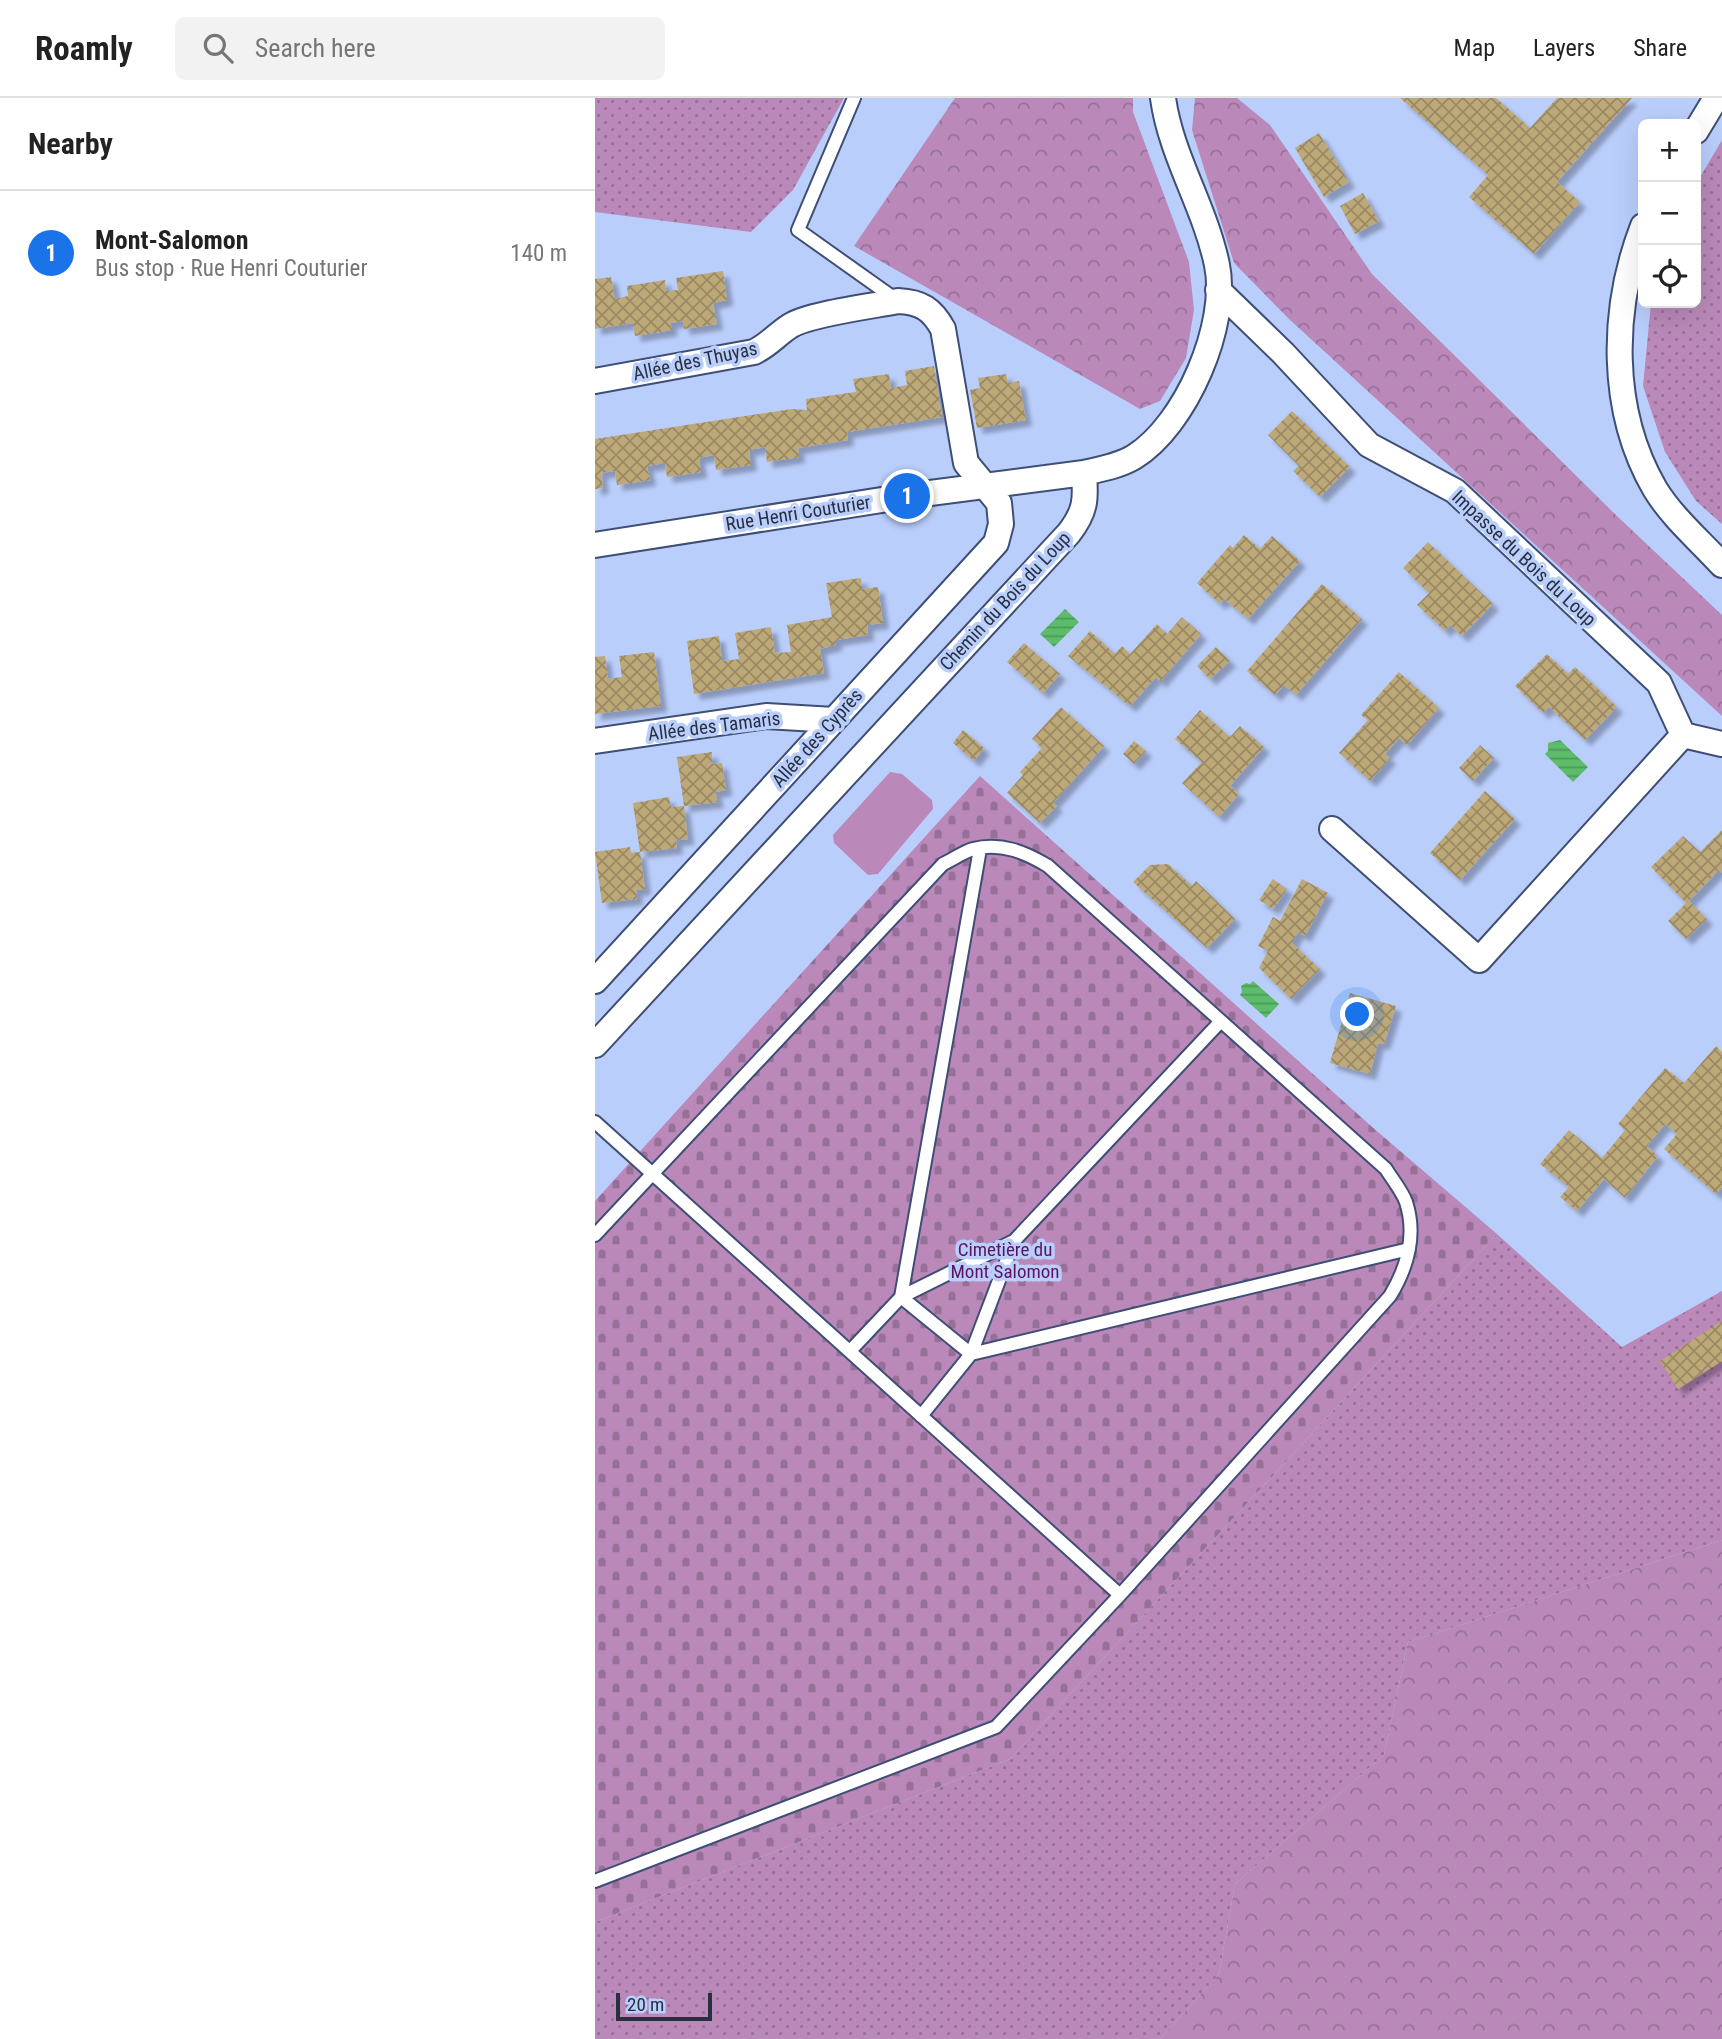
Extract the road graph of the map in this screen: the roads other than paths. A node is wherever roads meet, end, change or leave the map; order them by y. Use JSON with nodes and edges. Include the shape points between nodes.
{"nodes":[{"id":1,"x":854,"y":98,"type":"edge"},
{"id":2,"x":1163,"y":98,"type":"edge"},
{"id":3,"x":1716,"y":98,"type":"edge"},
{"id":4,"x":1701,"y":123,"type":"edge"},
{"id":5,"x":1638,"y":242,"type":"edge"},
{"id":6,"x":1218,"y":290,"type":"junction"},
{"id":7,"x":898,"y":301,"type":"junction"},
{"id":8,"x":595,"y":381,"type":"edge"},
{"id":9,"x":1084,"y":473,"type":"junction"},
{"id":10,"x":985,"y":485,"type":"junction"},
{"id":11,"x":595,"y":545,"type":"edge"},
{"id":12,"x":1722,"y":565,"type":"edge"},
{"id":13,"x":834,"y":720,"type":"junction"},
{"id":14,"x":1683,"y":735,"type":"junction"},
{"id":15,"x":595,"y":741,"type":"edge"},
{"id":16,"x":1722,"y":744,"type":"edge"},
{"id":17,"x":1332,"y":829,"type":"dead end"},
{"id":18,"x":980,"y":849,"type":"junction"},
{"id":19,"x":595,"y":981,"type":"edge"},
{"id":20,"x":1221,"y":1021,"type":"junction"},
{"id":21,"x":595,"y":1045,"type":"edge"},
{"id":22,"x":595,"y":1122,"type":"edge"},
{"id":23,"x":653,"y":1173,"type":"junction"},
{"id":24,"x":595,"y":1235,"type":"edge"},
{"id":25,"x":1014,"y":1241,"type":"junction"},
{"id":26,"x":1409,"y":1249,"type":"junction"},
{"id":27,"x":901,"y":1297,"type":"junction"},
{"id":28,"x":850,"y":1351,"type":"junction"},
{"id":29,"x":971,"y":1354,"type":"junction"},
{"id":30,"x":921,"y":1416,"type":"junction"},
{"id":31,"x":1120,"y":1595,"type":"junction"},
{"id":32,"x":595,"y":1881,"type":"edge"}],
"edges":[{"from":1,"to":7,"type":"lane","via":[[798,230]]},
{"from":2,"to":6,"type":"street","via":[[1165,118],[1217,266]]},
{"from":3,"to":4,"type":"street"},
{"from":5,"to":12,"type":"street","via":[[1627,278],[1619,346],[1625,410],[1656,490]]},
{"from":6,"to":9,"type":"street","via":[[1213,331],[1200,369],[1170,424],[1135,457]]},
{"from":6,"to":14,"type":"street","name":"Impasse du Bois du Loup","via":[[1369,445],[1455,491],[1659,683]]},
{"from":7,"to":8,"type":"street","name":"Allée des Thuyas","via":[[805,320],[754,352]]},
{"from":7,"to":10,"type":"street","name":"Allée des Thuyas","via":[[926,306],[943,329],[966,463]]},
{"from":9,"to":10,"type":"street","name":"Rue Henri Couturier"},
{"from":9,"to":21,"type":"street","name":"Chemin du Bois du Loup","via":[[1085,506],[1069,533]]},
{"from":10,"to":11,"type":"street","name":"Rue Henri Couturier"},
{"from":10,"to":13,"type":"street","name":"Allée des Cyprès","via":[[1001,512],[996,543]]},
{"from":13,"to":15,"type":"street","name":"Allée des Tamaris","via":[[766,716]]},
{"from":13,"to":19,"type":"street","name":"Allée des Cyprès"},
{"from":14,"to":16,"type":"street"},
{"from":14,"to":17,"type":"street","via":[[1479,960]]},
{"from":18,"to":20,"type":"lane","via":[[1021,850],[1048,866]]},
{"from":18,"to":23,"type":"lane","via":[[943,864]]},
{"from":18,"to":27,"type":"lane"},
{"from":20,"to":25,"type":"lane"},
{"from":20,"to":26,"type":"lane","via":[[1386,1169],[1406,1201]]},
{"from":22,"to":23,"type":"lane"},
{"from":23,"to":24,"type":"lane"},
{"from":23,"to":28,"type":"lane"},
{"from":25,"to":27,"type":"lane"},
{"from":25,"to":29,"type":"lane"},
{"from":26,"to":29,"type":"lane"},
{"from":26,"to":31,"type":"lane","via":[[1403,1274],[1390,1296]]},
{"from":27,"to":28,"type":"lane"},
{"from":27,"to":29,"type":"lane"},
{"from":28,"to":30,"type":"lane"},
{"from":29,"to":30,"type":"lane"},
{"from":30,"to":31,"type":"lane"},
{"from":31,"to":32,"type":"lane","via":[[996,1727]]}]}
